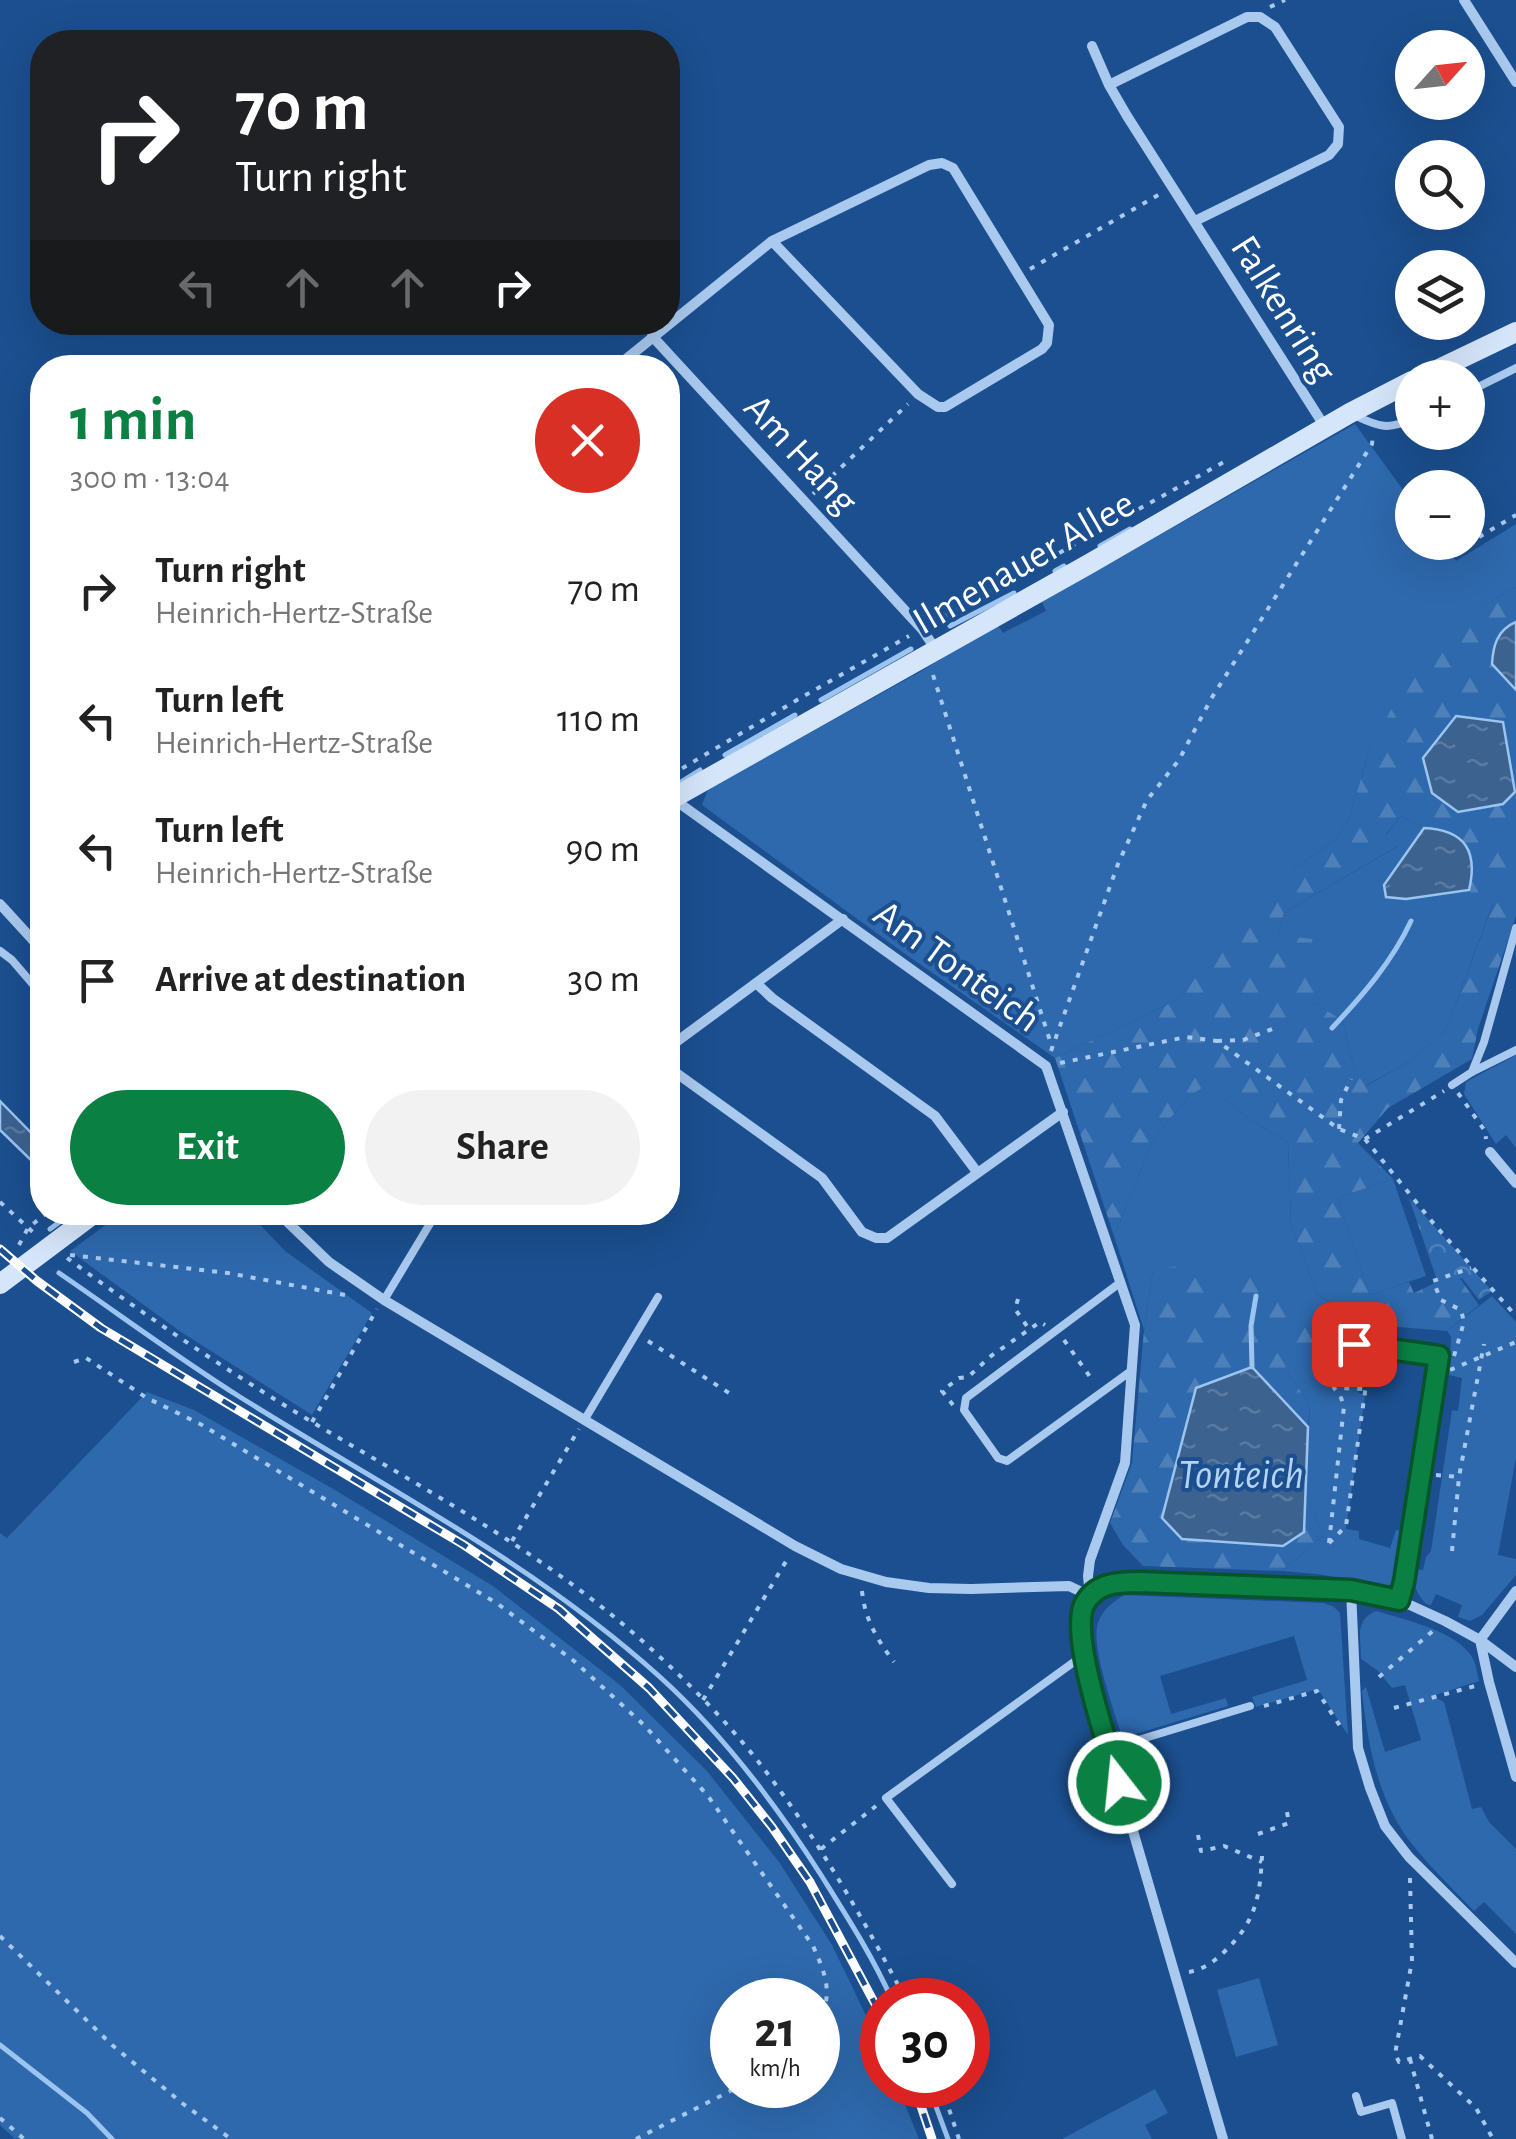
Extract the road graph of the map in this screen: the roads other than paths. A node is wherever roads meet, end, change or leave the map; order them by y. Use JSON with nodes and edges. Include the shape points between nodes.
{"nodes":[{"id":1,"x":1464,"y":0,"type":"edge"},
{"id":2,"x":1092,"y":46,"type":"dead end"},
{"id":3,"x":1516,"y":82,"type":"edge"},
{"id":4,"x":1109,"y":85,"type":"junction"},
{"id":5,"x":1195,"y":221,"type":"junction"},
{"id":6,"x":772,"y":241,"type":"junction"},
{"id":7,"x":680,"y":314,"type":"edge"},
{"id":8,"x":1516,"y":332,"type":"edge"},
{"id":9,"x":652,"y":336,"type":"joint"},
{"id":10,"x":630,"y":355,"type":"edge"},
{"id":11,"x":670,"y":355,"type":"edge"},
{"id":12,"x":1458,"y":360,"type":"edge"},
{"id":13,"x":680,"y":366,"type":"edge"},
{"id":14,"x":1516,"y":368,"type":"edge"},
{"id":15,"x":1485,"y":384,"type":"edge"},
{"id":16,"x":1395,"y":390,"type":"edge"},
{"id":17,"x":1350,"y":413,"type":"junction"},
{"id":18,"x":1326,"y":427,"type":"junction"},
{"id":19,"x":1395,"y":427,"type":"edge"},
{"id":20,"x":937,"y":650,"type":"junction"},
{"id":21,"x":680,"y":786,"type":"edge"},
{"id":22,"x":680,"y":800,"type":"edge"},
{"id":23,"x":0,"y":904,"type":"edge"},
{"id":24,"x":843,"y":920,"type":"junction"},
{"id":25,"x":1516,"y":928,"type":"edge"},
{"id":26,"x":30,"y":937,"type":"edge"},
{"id":27,"x":0,"y":951,"type":"edge"},
{"id":28,"x":30,"y":981,"type":"edge"},
{"id":29,"x":756,"y":983,"type":"junction"},
{"id":30,"x":680,"y":1039,"type":"edge"},
{"id":31,"x":1516,"y":1050,"type":"edge"},
{"id":32,"x":1472,"y":1072,"type":"junction"},
{"id":33,"x":680,"y":1076,"type":"edge"},
{"id":34,"x":1452,"y":1085,"type":"road end"},
{"id":35,"x":1063,"y":1112,"type":"junction"},
{"id":36,"x":1490,"y":1152,"type":"road end"},
{"id":37,"x":977,"y":1172,"type":"junction"},
{"id":38,"x":1516,"y":1184,"type":"edge"},
{"id":39,"x":79,"y":1225,"type":"edge"},
{"id":40,"x":291,"y":1225,"type":"edge"},
{"id":41,"x":429,"y":1225,"type":"edge"},
{"id":42,"x":1121,"y":1282,"type":"junction"},
{"id":43,"x":0,"y":1284,"type":"edge"},
{"id":44,"x":658,"y":1297,"type":"dead end"},
{"id":45,"x":384,"y":1300,"type":"junction"},
{"id":46,"x":1354,"y":1344,"type":"dead end"},
{"id":47,"x":1131,"y":1371,"type":"junction"},
{"id":48,"x":586,"y":1419,"type":"junction"},
{"id":49,"x":1351,"y":1590,"type":"junction"},
{"id":50,"x":1516,"y":1591,"type":"edge"},
{"id":51,"x":1090,"y":1596,"type":"junction"},
{"id":52,"x":1399,"y":1600,"type":"junction"},
{"id":53,"x":1480,"y":1640,"type":"junction"},
{"id":54,"x":1085,"y":1654,"type":"junction"},
{"id":55,"x":1516,"y":1666,"type":"edge"},
{"id":56,"x":1250,"y":1706,"type":"road end"},
{"id":57,"x":1109,"y":1750,"type":"junction"},
{"id":58,"x":1516,"y":1777,"type":"edge"},
{"id":59,"x":952,"y":1884,"type":"dead end"},
{"id":60,"x":1516,"y":1963,"type":"edge"},
{"id":61,"x":1356,"y":2096,"type":"dead end"},
{"id":62,"x":1223,"y":2139,"type":"edge"},
{"id":63,"x":1402,"y":2139,"type":"edge"}],
"edges":[{"from":1,"to":3,"type":"street"},
{"from":2,"to":4,"type":"street","name":"Falkenring"},
{"from":4,"to":5,"type":"street","name":"Falkenring"},
{"from":4,"to":5,"type":"street","name":"Falkenring","via":[[1247,17],[1275,27],[1338,128],[1335,150]]},
{"from":5,"to":18,"type":"street","name":"Falkenring"},
{"from":6,"to":6,"type":"street","via":[[938,407],[1048,343],[1050,324],[953,168],[929,165]]},
{"from":6,"to":7,"type":"street"},
{"from":8,"to":12,"type":"street"},
{"from":9,"to":10,"type":"street"},
{"from":9,"to":11,"type":"street","name":"Am Hang"},
{"from":13,"to":20,"type":"street","name":"Am Hang"},
{"from":14,"to":15,"type":"lane"},
{"from":16,"to":17,"type":"street","name":"Ilmenauer Allee"},
{"from":17,"to":18,"type":"street","name":"Ilmenauer Allee"},
{"from":17,"to":19,"type":"lane"},
{"from":18,"to":20,"type":"street","name":"Ilmenauer Allee"},
{"from":20,"to":21,"type":"street","name":"Ilmenauer Allee"},
{"from":22,"to":24,"type":"street","name":"Am Tonteich"},
{"from":23,"to":26,"type":"street"},
{"from":24,"to":29,"type":"street","name":"Am Tonteich"},
{"from":24,"to":35,"type":"street","name":"Am Tonteich","via":[[1046,1066]]},
{"from":25,"to":32,"type":"lane"},
{"from":27,"to":28,"type":"lane"},
{"from":29,"to":30,"type":"street","name":"Am Tonteich"},
{"from":29,"to":37,"type":"street","via":[[935,1116]]},
{"from":31,"to":32,"type":"lane"},
{"from":32,"to":34,"type":"lane"},
{"from":33,"to":37,"type":"street","via":[[822,1178],[862,1232],[876,1238],[887,1238]]},
{"from":35,"to":37,"type":"street"},
{"from":35,"to":42,"type":"street","name":"Am Tonteich"},
{"from":36,"to":38,"type":"street"},
{"from":39,"to":43,"type":"street"},
{"from":40,"to":45,"type":"street"},
{"from":41,"to":45,"type":"lane"},
{"from":42,"to":47,"type":"street","name":"Am Tonteich","via":[[1135,1326]]},
{"from":42,"to":47,"type":"lane","via":[[966,1398],[964,1410],[1007,1462]]},
{"from":44,"to":48,"type":"lane"},
{"from":45,"to":48,"type":"street"},
{"from":46,"to":52,"type":"street","via":[[1439,1356]]},
{"from":47,"to":51,"type":"street","name":"Am Tonteich","via":[[1125,1463],[1090,1560]]},
{"from":48,"to":51,"type":"street","via":[[795,1546],[864,1577],[930,1588],[1069,1586]]},
{"from":49,"to":51,"type":"street","via":[[1118,1582]]},
{"from":49,"to":52,"type":"street"},
{"from":49,"to":60,"type":"street","via":[[1358,1748],[1385,1826]]},
{"from":50,"to":53,"type":"street"},
{"from":51,"to":54,"type":"street","name":"Am Tonteich","via":[[1081,1614]]},
{"from":52,"to":53,"type":"street"},
{"from":53,"to":55,"type":"street"},
{"from":53,"to":58,"type":"street"},
{"from":54,"to":57,"type":"street","name":"Am Tonteich"},
{"from":54,"to":59,"type":"lane","via":[[886,1798]]},
{"from":56,"to":57,"type":"lane"},
{"from":57,"to":62,"type":"street","name":"Am Tonteich"},
{"from":61,"to":63,"type":"lane","via":[[1362,2112],[1392,2103]]}]}
